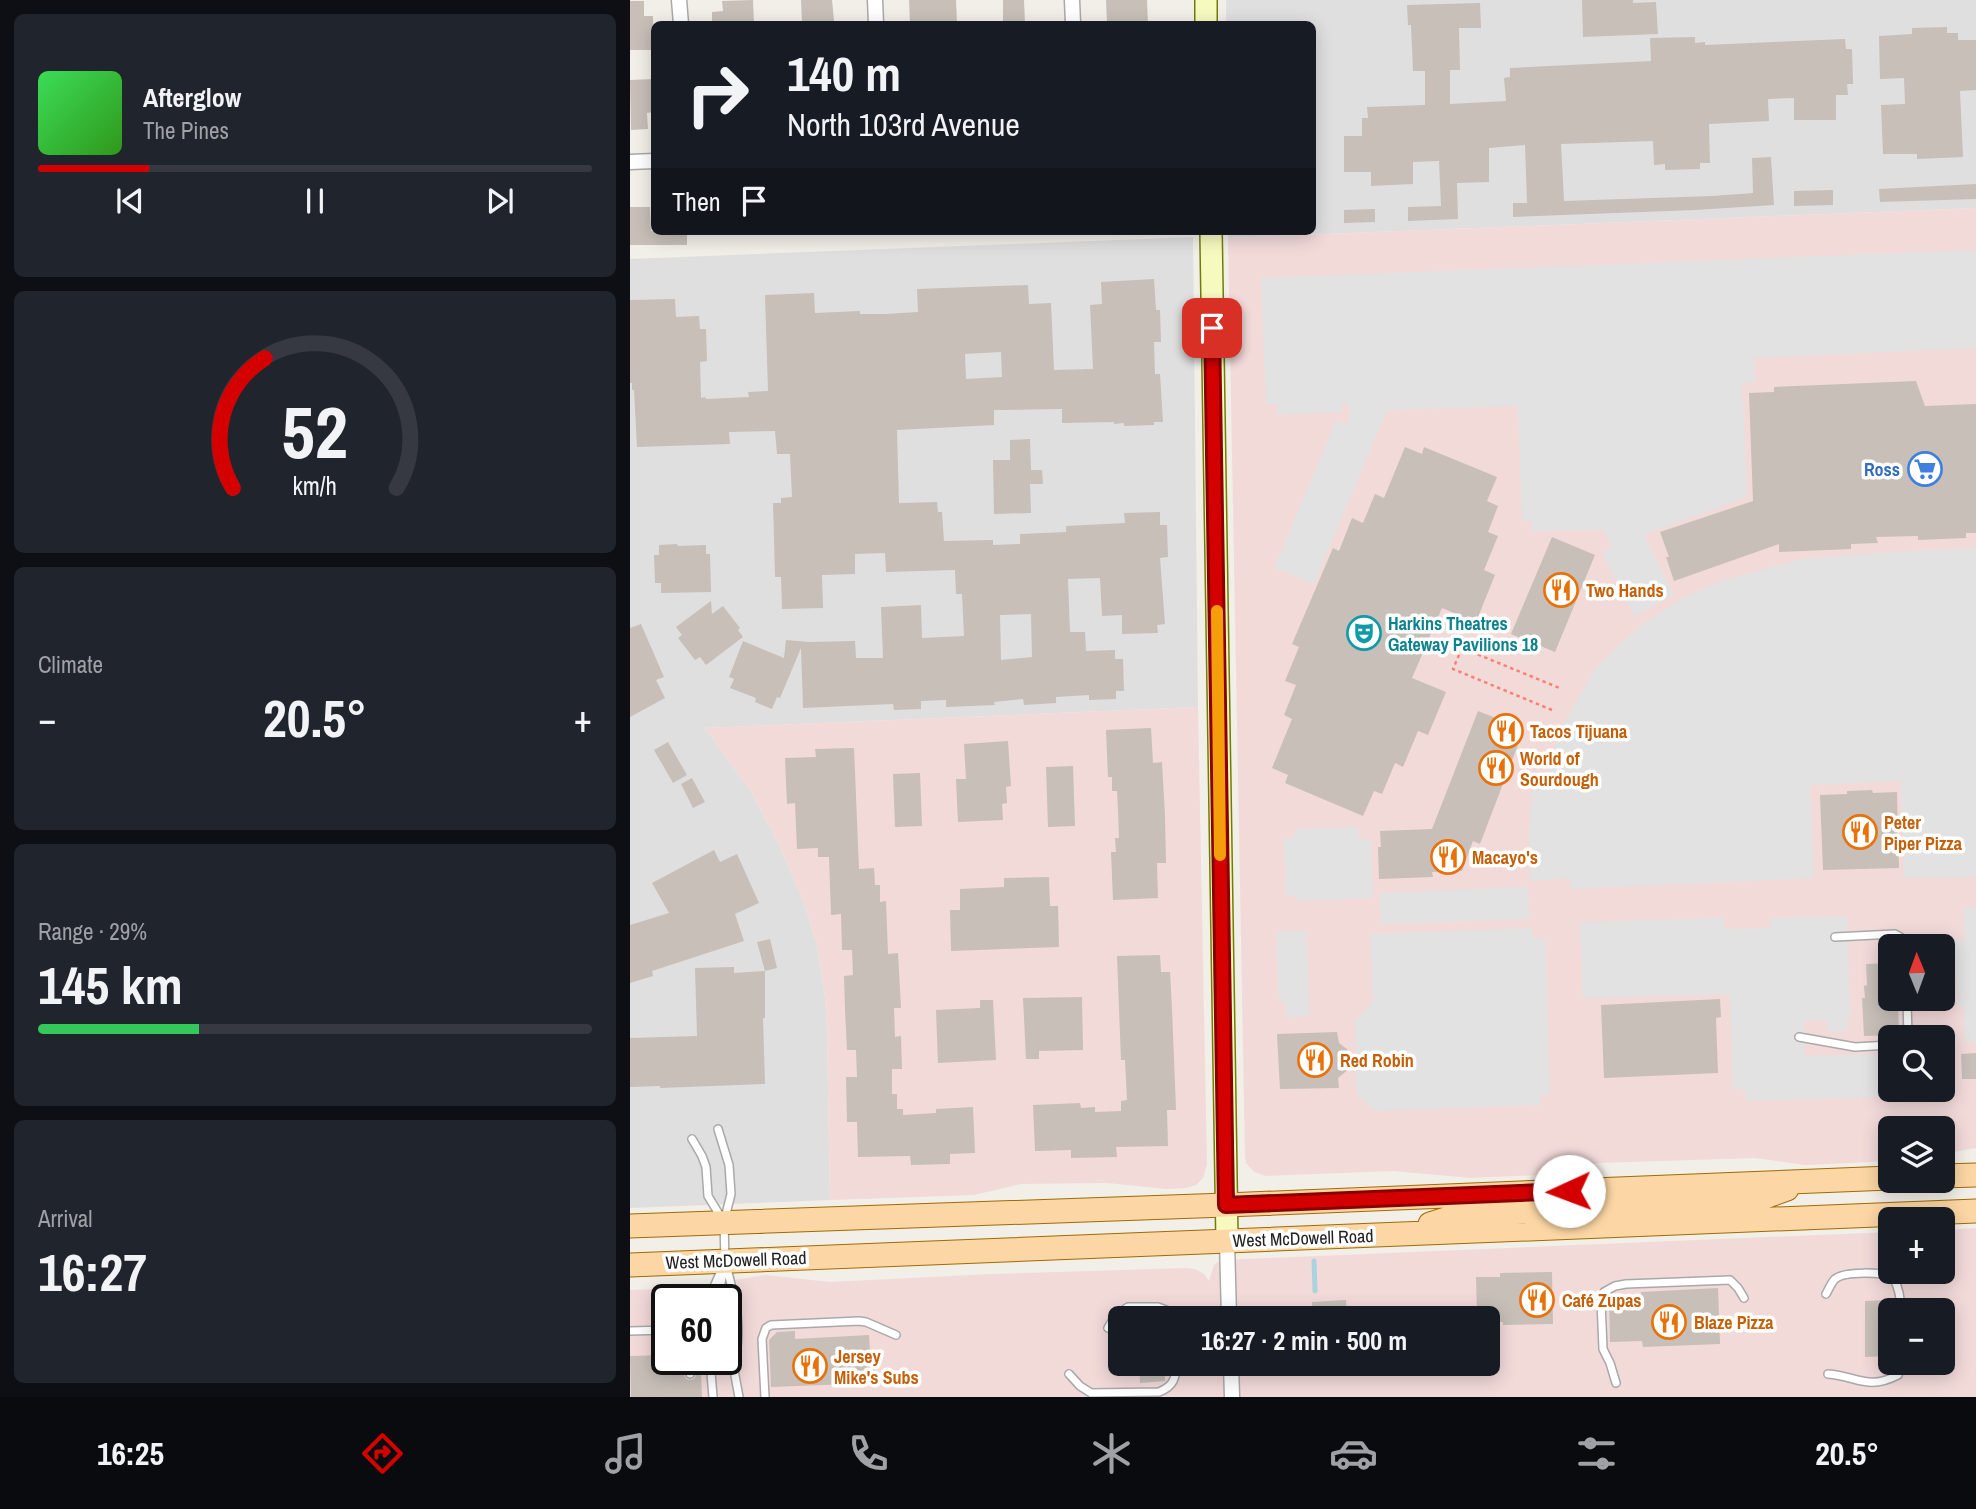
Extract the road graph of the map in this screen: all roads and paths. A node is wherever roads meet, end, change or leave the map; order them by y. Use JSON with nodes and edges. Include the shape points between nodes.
{"nodes":[{"id":1,"x":679,"y":0,"type":"edge"},
{"id":2,"x":875,"y":0,"type":"edge"},
{"id":3,"x":1072,"y":0,"type":"edge"},
{"id":4,"x":1206,"y":0,"type":"edge"},
{"id":5,"x":681,"y":21,"type":"edge"},
{"id":6,"x":876,"y":21,"type":"edge"},
{"id":7,"x":1073,"y":21,"type":"edge"},
{"id":8,"x":1206,"y":21,"type":"edge"},
{"id":9,"x":651,"y":161,"type":"edge"},
{"id":10,"x":630,"y":162,"type":"edge"},
{"id":11,"x":1211,"y":235,"type":"edge"},
{"id":12,"x":1562,"y":689,"type":"dead end"},
{"id":13,"x":1552,"y":710,"type":"dead end"},
{"id":14,"x":1878,"y":935,"type":"edge"},
{"id":15,"x":1835,"y":937,"type":"dead end"},
{"id":16,"x":1799,"y":1037,"type":"dead end"},
{"id":17,"x":1878,"y":1046,"type":"edge"},
{"id":18,"x":718,"y":1129,"type":"dead end"},
{"id":19,"x":692,"y":1139,"type":"dead end"},
{"id":20,"x":1976,"y":1175,"type":"edge"},
{"id":21,"x":1955,"y":1176,"type":"edge"},
{"id":22,"x":1878,"y":1179,"type":"edge"},
{"id":23,"x":1806,"y":1182,"type":"junction"},
{"id":24,"x":1569,"y":1191,"type":"junction"},
{"id":25,"x":1226,"y":1205,"type":"junction"},
{"id":26,"x":1976,"y":1211,"type":"edge"},
{"id":27,"x":724,"y":1222,"type":"junction"},
{"id":28,"x":630,"y":1226,"type":"edge"},
{"id":29,"x":1575,"y":1226,"type":"junction"},
{"id":30,"x":1398,"y":1234,"type":"junction"},
{"id":31,"x":1227,"y":1241,"type":"junction"},
{"id":32,"x":725,"y":1261,"type":"junction"},
{"id":33,"x":630,"y":1265,"type":"edge"},
{"id":34,"x":715,"y":1284,"type":"edge"},
{"id":35,"x":721,"y":1284,"type":"edge"},
{"id":36,"x":732,"y":1284,"type":"edge"},
{"id":37,"x":1826,"y":1294,"type":"dead end"},
{"id":38,"x":1744,"y":1298,"type":"dead end"},
{"id":39,"x":1901,"y":1298,"type":"edge"},
{"id":40,"x":1229,"y":1306,"type":"edge"},
{"id":41,"x":651,"y":1330,"type":"edge"},
{"id":42,"x":630,"y":1331,"type":"edge"},
{"id":43,"x":896,"y":1335,"type":"dead end"},
{"id":44,"x":1069,"y":1374,"type":"dead end"},
{"id":45,"x":1828,"y":1374,"type":"dead end"},
{"id":46,"x":711,"y":1375,"type":"edge"},
{"id":47,"x":735,"y":1375,"type":"edge"},
{"id":48,"x":1899,"y":1375,"type":"edge"},
{"id":49,"x":1175,"y":1376,"type":"edge"},
{"id":50,"x":1231,"y":1376,"type":"edge"},
{"id":51,"x":1616,"y":1383,"type":"dead end"},
{"id":52,"x":713,"y":1397,"type":"edge"},
{"id":53,"x":739,"y":1397,"type":"edge"},
{"id":54,"x":765,"y":1397,"type":"edge"},
{"id":55,"x":1232,"y":1397,"type":"edge"}],
"edges":[{"from":1,"to":5,"type":"street"},
{"from":2,"to":6,"type":"street"},
{"from":3,"to":7,"type":"street"},
{"from":4,"to":8,"type":"street"},
{"from":9,"to":10,"type":"street"},
{"from":11,"to":25,"type":"street"},
{"from":12,"to":13,"type":"path","via":[[1462,648],[1453,669]]},
{"from":14,"to":15,"type":"lane"},
{"from":16,"to":17,"type":"lane","via":[[1855,1047]]},
{"from":18,"to":27,"type":"lane","via":[[729,1165],[731,1194]]},
{"from":19,"to":27,"type":"lane","via":[[706,1167],[708,1196]]},
{"from":20,"to":21,"type":"main road"},
{"from":22,"to":23,"type":"main road","name":"West McDowell Road"},
{"from":23,"to":24,"type":"main road","name":"West McDowell Road"},
{"from":23,"to":29,"type":"main road","via":[[1754,1201],[1599,1206],[1582,1215]]},
{"from":24,"to":25,"type":"main road","name":"West McDowell Road"},
{"from":24,"to":30,"type":"main road","via":[[1564,1203],[1547,1210],[1465,1213]]},
{"from":25,"to":27,"type":"main road","name":"West McDowell Road"},
{"from":25,"to":31,"type":"street"},
{"from":26,"to":29,"type":"main road","name":"West McDowell Road"},
{"from":27,"to":28,"type":"main road","name":"West McDowell Road"},
{"from":27,"to":32,"type":"lane"},
{"from":29,"to":30,"type":"main road","name":"West McDowell Road"},
{"from":30,"to":31,"type":"main road","name":"West McDowell Road"},
{"from":31,"to":32,"type":"main road","name":"West McDowell Road"},
{"from":31,"to":40,"type":"street"},
{"from":32,"to":33,"type":"main road","name":"West McDowell Road"},
{"from":32,"to":34,"type":"lane"},
{"from":32,"to":35,"type":"lane"},
{"from":32,"to":36,"type":"lane"},
{"from":37,"to":39,"type":"lane","via":[[1842,1275],[1884,1273],[1893,1277]]},
{"from":38,"to":51,"type":"lane","via":[[1730,1280],[1626,1284],[1604,1292],[1603,1349]]},
{"from":41,"to":42,"type":"lane"},
{"from":43,"to":54,"type":"lane","via":[[859,1321],[771,1325],[763,1334]]},
{"from":44,"to":49,"type":"lane","via":[[1091,1393],[1159,1392]]},
{"from":45,"to":48,"type":"lane","via":[[1860,1382],[1886,1381]]},
{"from":46,"to":52,"type":"lane"},
{"from":47,"to":53,"type":"lane"},
{"from":50,"to":55,"type":"street"}]}
